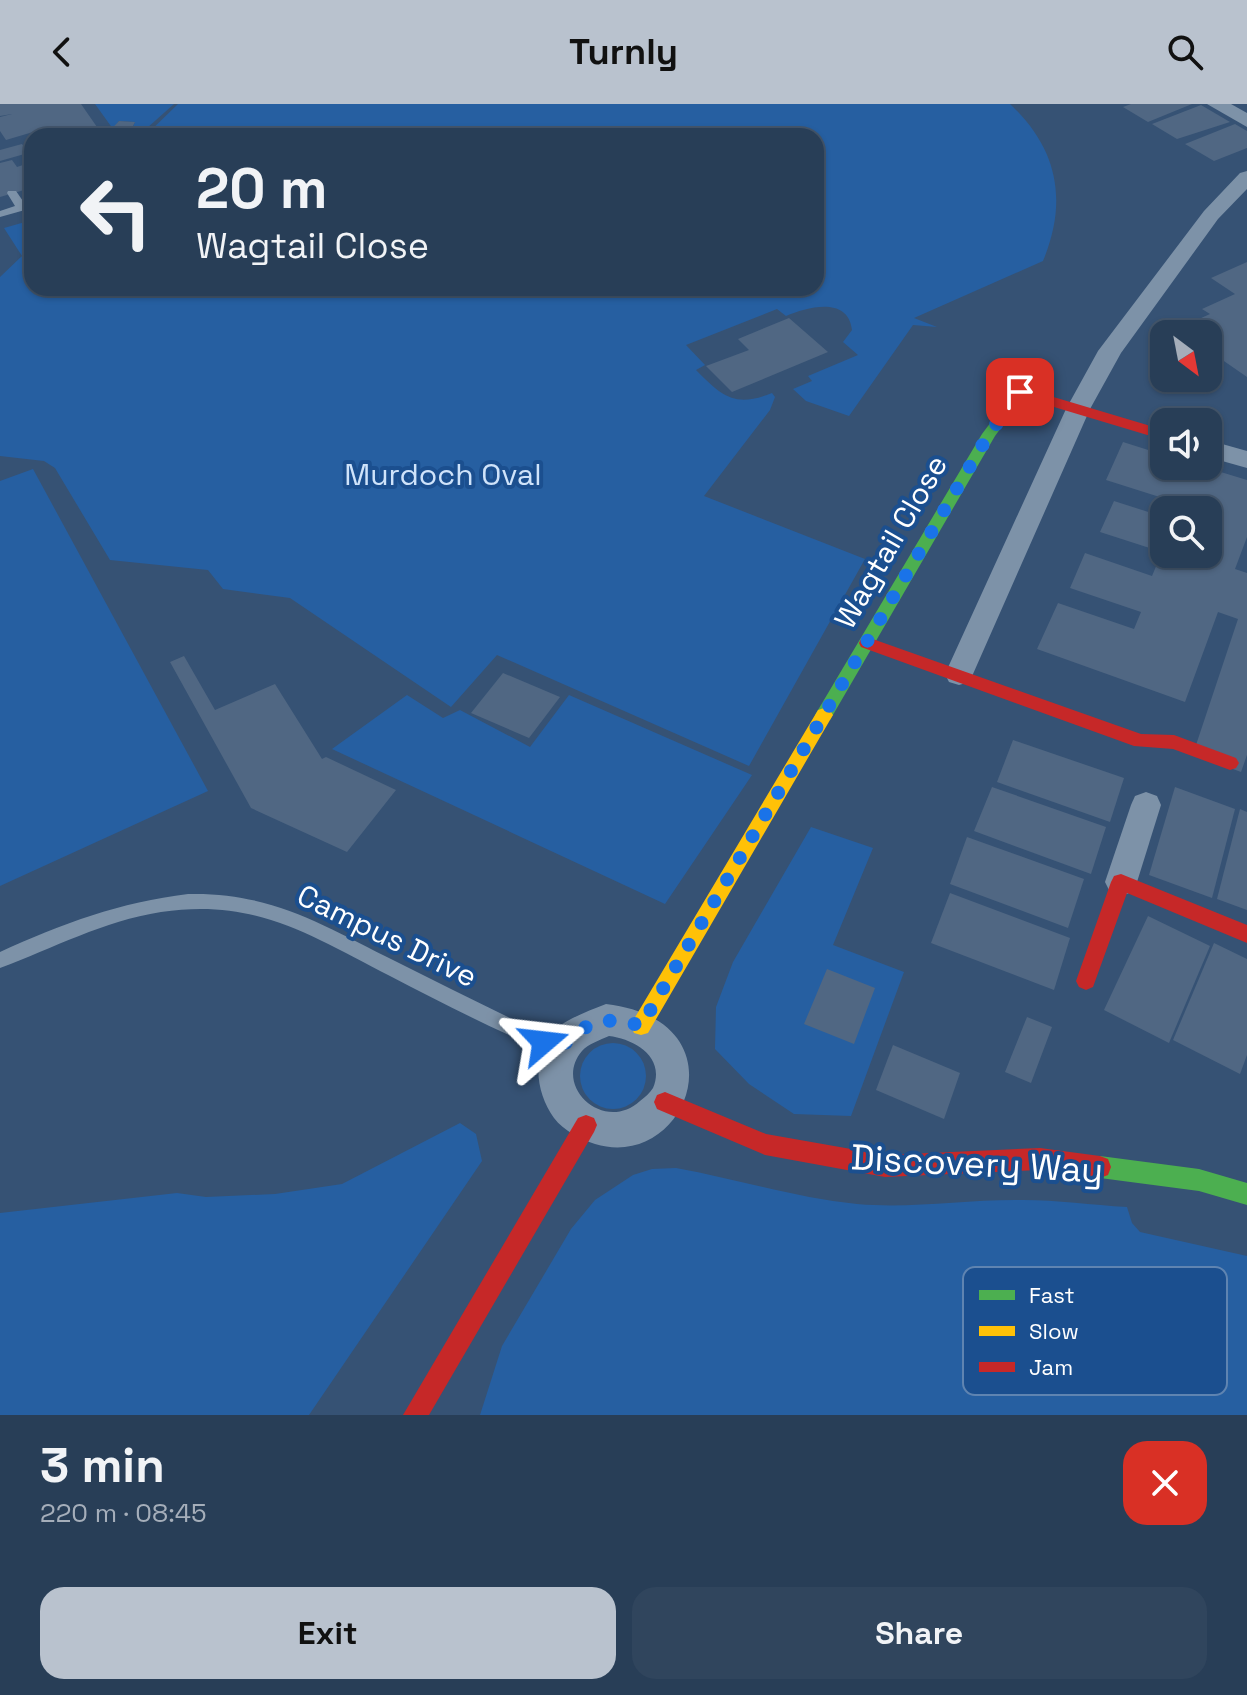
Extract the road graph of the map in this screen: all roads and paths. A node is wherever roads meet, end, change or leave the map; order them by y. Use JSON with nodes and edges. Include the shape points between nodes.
{"nodes":[{"id":1,"x":1217,"y":104,"type":"edge"},
{"id":2,"x":1247,"y":121,"type":"edge"},
{"id":3,"x":1247,"y":177,"type":"edge"},
{"id":4,"x":12,"y":193,"type":"dead end"},
{"id":5,"x":24,"y":203,"type":"edge"},
{"id":6,"x":24,"y":207,"type":"edge"},
{"id":7,"x":0,"y":214,"type":"edge"},
{"id":8,"x":1078,"y":409,"type":"junction"},
{"id":9,"x":1150,"y":431,"type":"edge"},
{"id":10,"x":1222,"y":452,"type":"edge"},
{"id":11,"x":1247,"y":460,"type":"edge"},
{"id":12,"x":867,"y":643,"type":"junction"},
{"id":13,"x":959,"y":674,"type":"junction"},
{"id":14,"x":1230,"y":763,"type":"dead end"},
{"id":15,"x":1146,"y":805,"type":"dead end"},
{"id":16,"x":1121,"y":882,"type":"junction"},
{"id":17,"x":1247,"y":934,"type":"edge"},
{"id":18,"x":0,"y":960,"type":"edge"},
{"id":19,"x":1086,"y":981,"type":"dead end"},
{"id":20,"x":641,"y":1026,"type":"junction"},
{"id":21,"x":561,"y":1048,"type":"junction"},
{"id":22,"x":665,"y":1102,"type":"junction"},
{"id":23,"x":586,"y":1125,"type":"junction"},
{"id":24,"x":1247,"y":1194,"type":"edge"},
{"id":25,"x":415,"y":1415,"type":"edge"}],
"edges":[{"from":1,"to":2,"type":"street"},
{"from":3,"to":8,"type":"street","via":[[1211,215],[1110,351]]},
{"from":4,"to":5,"type":"lane"},
{"from":6,"to":7,"type":"lane"},
{"from":8,"to":9,"type":"street"},
{"from":8,"to":12,"type":"street","name":"Wagtail Close","via":[[1020,392],[989,434]]},
{"from":8,"to":13,"type":"street"},
{"from":10,"to":11,"type":"street"},
{"from":12,"to":13,"type":"street"},
{"from":12,"to":20,"type":"street","name":"Wagtail Close"},
{"from":13,"to":14,"type":"street","via":[[1140,741],[1174,742]]},
{"from":15,"to":16,"type":"street"},
{"from":16,"to":17,"type":"street"},
{"from":16,"to":19,"type":"street"},
{"from":18,"to":21,"type":"lane","name":"Campus Drive","via":[[98,919],[174,903],[255,906],[314,926]]},
{"from":20,"to":21,"type":"street","via":[[606,1020],[588,1025]]},
{"from":20,"to":22,"type":"street","via":[[667,1050],[672,1085]]},
{"from":21,"to":23,"type":"street","via":[[554,1065],[559,1100]]},
{"from":22,"to":23,"type":"street","via":[[646,1121],[621,1131]]},
{"from":22,"to":24,"type":"street","name":"Discovery Way","via":[[765,1144],[885,1166],[1040,1159],[1199,1180]]},
{"from":23,"to":25,"type":"street"}]}
